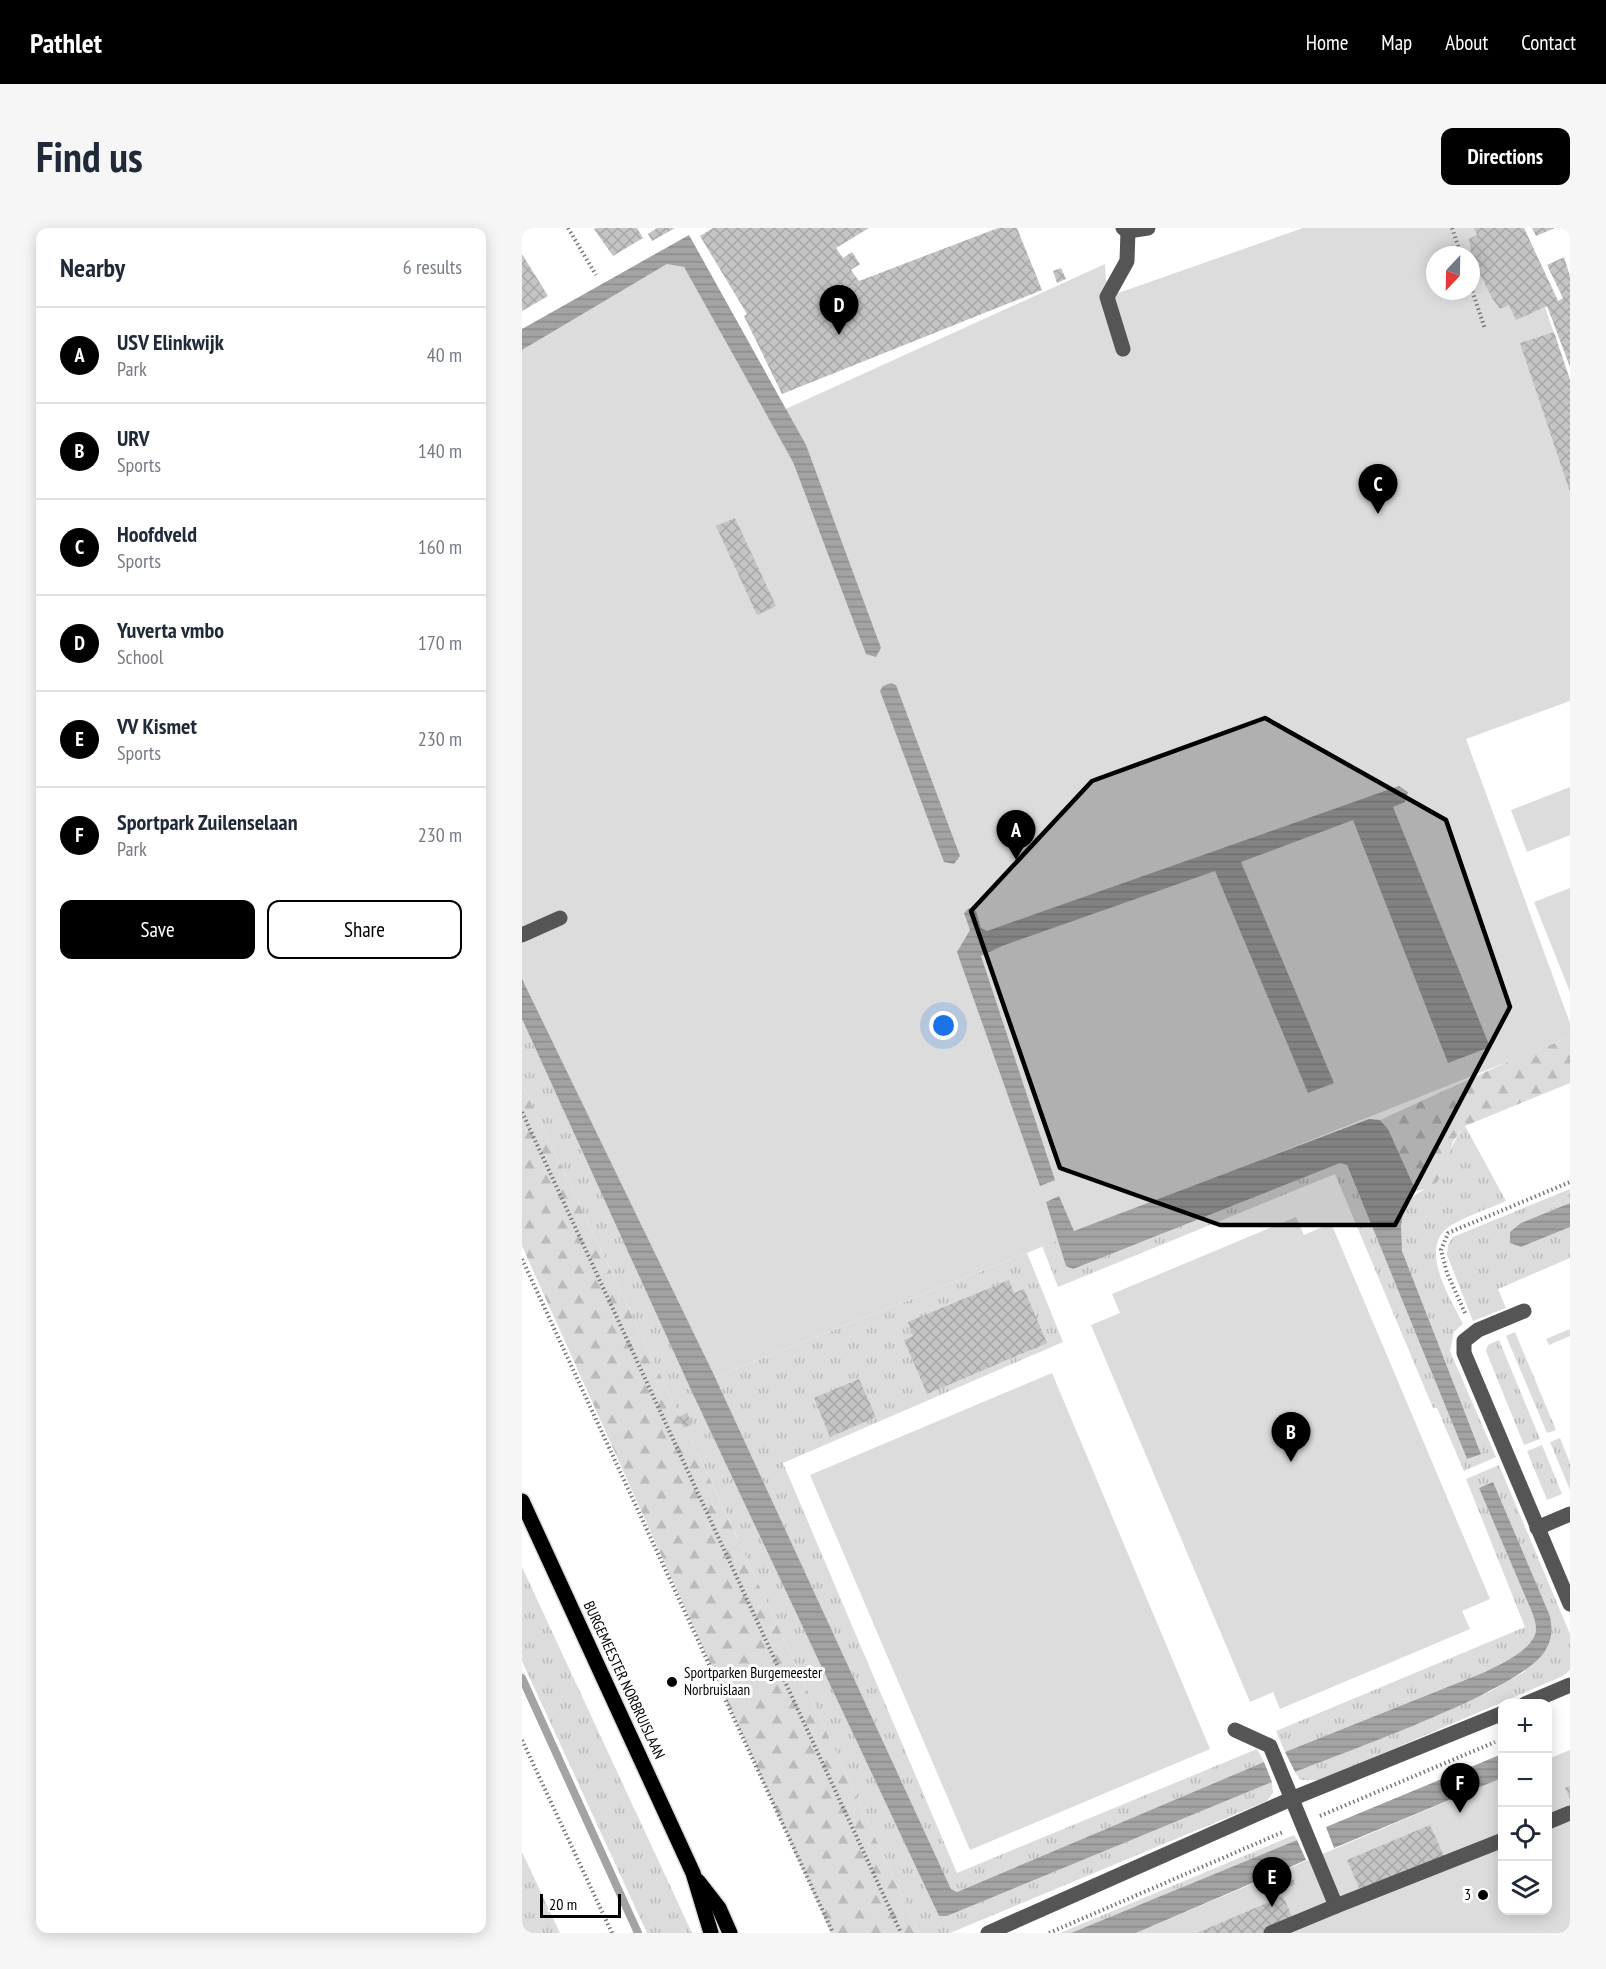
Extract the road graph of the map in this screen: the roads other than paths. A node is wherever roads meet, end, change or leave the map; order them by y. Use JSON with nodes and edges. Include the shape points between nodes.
{"nodes":[{"id":1,"x":1148,"y":228,"type":"edge"},
{"id":2,"x":1126,"y":230,"type":"edge"},
{"id":3,"x":1123,"y":349,"type":"dead end"},
{"id":4,"x":560,"y":918,"type":"dead end"},
{"id":5,"x":522,"y":936,"type":"edge"},
{"id":6,"x":1524,"y":1311,"type":"dead end"},
{"id":7,"x":522,"y":1501,"type":"edge"},
{"id":8,"x":1570,"y":1514,"type":"edge"},
{"id":9,"x":1537,"y":1528,"type":"junction"},
{"id":10,"x":1570,"y":1604,"type":"edge"},
{"id":11,"x":1570,"y":1685,"type":"edge"},
{"id":12,"x":1537,"y":1699,"type":"edge"},
{"id":13,"x":1498,"y":1715,"type":"edge"},
{"id":14,"x":1235,"y":1730,"type":"dead end"},
{"id":15,"x":1291,"y":1799,"type":"junction"},
{"id":16,"x":1570,"y":1813,"type":"edge"},
{"id":17,"x":1552,"y":1820,"type":"edge"},
{"id":18,"x":1498,"y":1842,"type":"edge"},
{"id":19,"x":693,"y":1873,"type":"junction"},
{"id":20,"x":1336,"y":1906,"type":"junction"},
{"id":21,"x":711,"y":1933,"type":"edge"},
{"id":22,"x":730,"y":1933,"type":"edge"},
{"id":23,"x":988,"y":1933,"type":"edge"},
{"id":24,"x":1271,"y":1933,"type":"edge"}],
"edges":[{"from":1,"to":2,"type":"street"},
{"from":2,"to":3,"type":"street","via":[[1127,261],[1107,297]]},
{"from":4,"to":5,"type":"street"},
{"from":6,"to":9,"type":"street","via":[[1478,1330],[1464,1341],[1464,1353]]},
{"from":7,"to":19,"type":"main road","name":"BURGEMEESTER NORBRUISLAAN"},
{"from":8,"to":9,"type":"street"},
{"from":9,"to":10,"type":"street"},
{"from":11,"to":12,"type":"street"},
{"from":13,"to":15,"type":"street"},
{"from":14,"to":15,"type":"street","via":[[1270,1746]]},
{"from":15,"to":20,"type":"street"},
{"from":15,"to":23,"type":"street"},
{"from":16,"to":17,"type":"street"},
{"from":18,"to":20,"type":"street"},
{"from":19,"to":21,"type":"main road","name":"BURGEMEESTER NORBRUISLAAN"},
{"from":19,"to":22,"type":"main road","name":"BURGEMEESTER NORBRUISLAAN","via":[[719,1908]]},
{"from":20,"to":24,"type":"street"}]}
